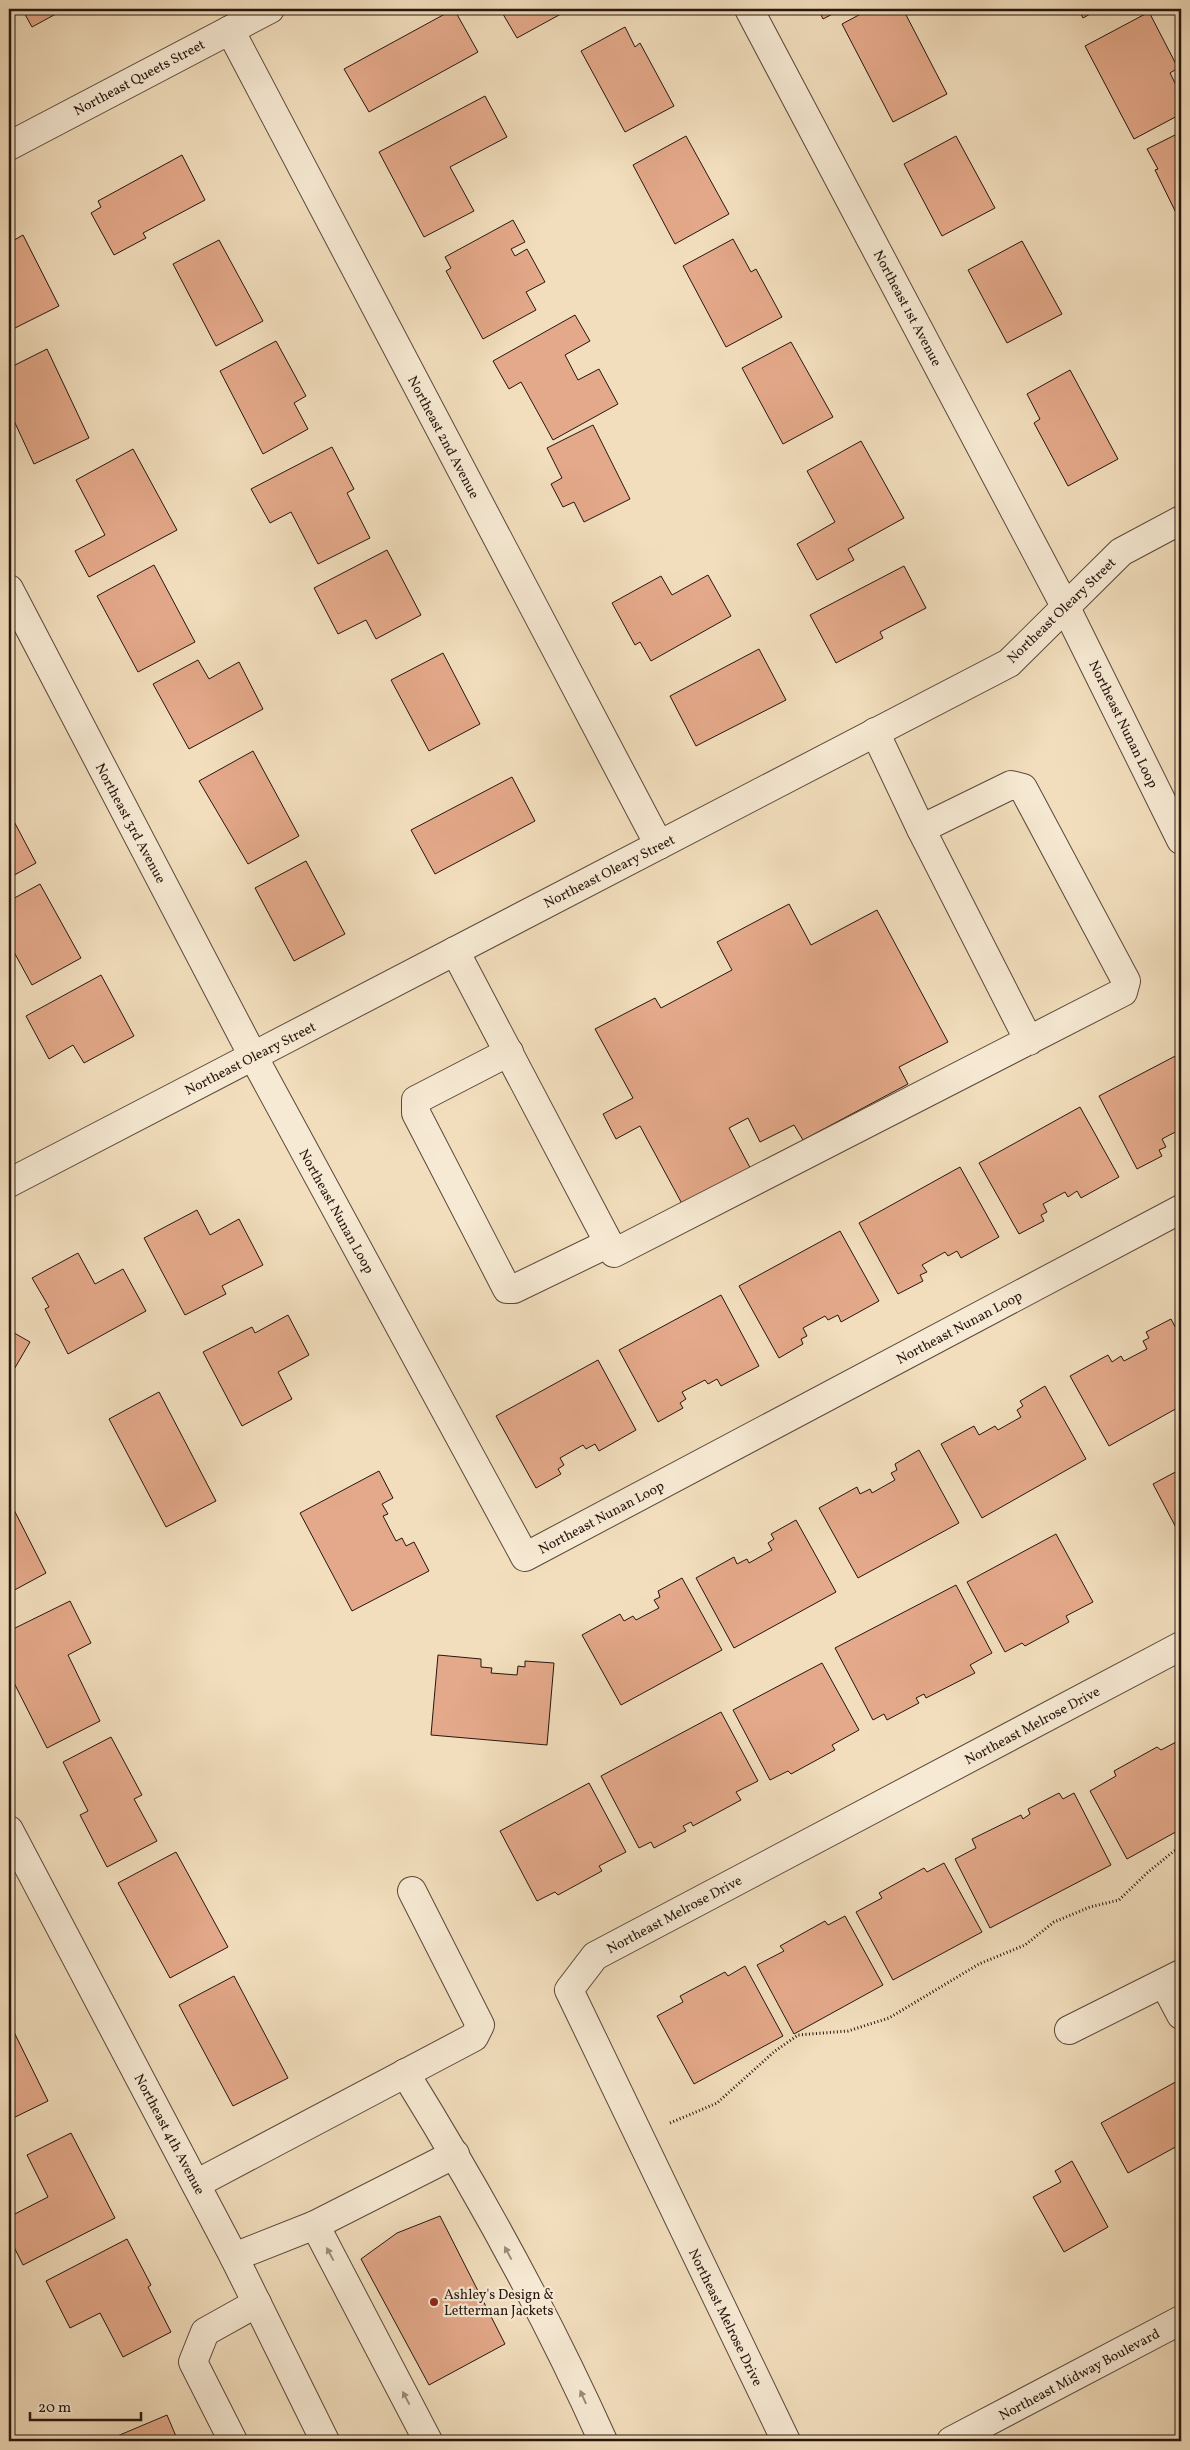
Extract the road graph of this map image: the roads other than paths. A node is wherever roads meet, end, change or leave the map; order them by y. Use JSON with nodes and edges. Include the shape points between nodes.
{"nodes":[{"id":1,"x":270,"y":9,"type":"edge"},
{"id":2,"x":749,"y":9,"type":"edge"},
{"id":3,"x":230,"y":30,"type":"junction"},
{"id":4,"x":9,"y":146,"type":"edge"},
{"id":5,"x":1181,"y":520,"type":"edge"},
{"id":6,"x":9,"y":589,"type":"edge"},
{"id":7,"x":1066,"y":608,"type":"junction"},
{"id":8,"x":875,"y":732,"type":"junction"},
{"id":9,"x":921,"y":829,"type":"junction"},
{"id":10,"x":1181,"y":840,"type":"edge"},
{"id":11,"x":659,"y":845,"type":"junction"},
{"id":12,"x":455,"y":951,"type":"junction"},
{"id":13,"x":1029,"y":1041,"type":"junction"},
{"id":14,"x":509,"y":1052,"type":"junction"},
{"id":15,"x":253,"y":1056,"type":"junction"},
{"id":16,"x":9,"y":1183,"type":"edge"},
{"id":17,"x":1181,"y":1209,"type":"edge"},
{"id":18,"x":609,"y":1243,"type":"junction"},
{"id":19,"x":1181,"y":1646,"type":"edge"},
{"id":20,"x":9,"y":1830,"type":"edge"},
{"id":21,"x":412,"y":1891,"type":"dead end"},
{"id":22,"x":1173,"y":1979,"type":"edge"},
{"id":23,"x":1181,"y":2015,"type":"edge"},
{"id":24,"x":1069,"y":2030,"type":"dead end"},
{"id":25,"x":405,"y":2073,"type":"junction"},
{"id":26,"x":455,"y":2154,"type":"junction"},
{"id":27,"x":196,"y":2184,"type":"junction"},
{"id":28,"x":315,"y":2225,"type":"junction"},
{"id":29,"x":234,"y":2257,"type":"junction"},
{"id":30,"x":256,"y":2302,"type":"junction"},
{"id":31,"x":1181,"y":2320,"type":"edge"},
{"id":32,"x":986,"y":2433,"type":"edge"},
{"id":33,"x":233,"y":2441,"type":"edge"},
{"id":34,"x":325,"y":2441,"type":"edge"},
{"id":35,"x":428,"y":2441,"type":"edge"},
{"id":36,"x":603,"y":2441,"type":"edge"},
{"id":37,"x":786,"y":2441,"type":"edge"},
{"id":38,"x":951,"y":2441,"type":"edge"}],
"edges":[{"from":1,"to":3,"type":"street","name":"Northeast Queets Street"},
{"from":2,"to":7,"type":"street","name":"Northeast 1st Avenue"},
{"from":3,"to":4,"type":"street","name":"Northeast Queets Street"},
{"from":3,"to":11,"type":"street","name":"Northeast 2nd Avenue"},
{"from":5,"to":7,"type":"street","name":"Northeast Oleary Street","via":[[1121,552]]},
{"from":6,"to":15,"type":"street","name":"Northeast 3rd Avenue"},
{"from":7,"to":8,"type":"street","name":"Northeast Oleary Street","via":[[1009,663]]},
{"from":7,"to":10,"type":"street","name":"Northeast Nunan Loop"},
{"from":8,"to":9,"type":"street"},
{"from":8,"to":11,"type":"street","name":"Northeast Oleary Street"},
{"from":9,"to":13,"type":"street"},
{"from":9,"to":13,"type":"street","via":[[1011,785],[1023,788],[1126,981],[1123,992]]},
{"from":11,"to":12,"type":"street","name":"Northeast Oleary Street"},
{"from":12,"to":14,"type":"street"},
{"from":12,"to":15,"type":"street","name":"Northeast Oleary Street"},
{"from":13,"to":18,"type":"street","via":[[614,1253]]},
{"from":14,"to":18,"type":"street"},
{"from":14,"to":18,"type":"street","via":[[416,1100],[416,1112],[507,1289],[514,1290]]},
{"from":15,"to":16,"type":"street","name":"Northeast Oleary Street"},
{"from":15,"to":17,"type":"street","name":"Northeast Nunan Loop","via":[[526,1558]]},
{"from":19,"to":37,"type":"street","name":"Northeast Melrose Drive","via":[[595,1956],[569,1990]]},
{"from":20,"to":27,"type":"street","name":"Northeast 4th Avenue"},
{"from":21,"to":25,"type":"street","via":[[480,2025],[474,2037]]},
{"from":22,"to":23,"type":"street"},
{"from":22,"to":24,"type":"street"},
{"from":25,"to":26,"type":"street"},
{"from":25,"to":27,"type":"street"},
{"from":26,"to":28,"type":"street"},
{"from":36,"to":26,"type":"street","one_way":true,"via":[[570,2368]]},
{"from":27,"to":29,"type":"street","name":"Northeast 4th Avenue"},
{"from":28,"to":29,"type":"street"},
{"from":35,"to":28,"type":"street","one_way":true},
{"from":29,"to":30,"type":"street","name":"Northeast 4th Avenue"},
{"from":30,"to":33,"type":"street","via":[[205,2332],[193,2362]]},
{"from":30,"to":34,"type":"street","name":"Northeast 4th Avenue"},
{"from":31,"to":32,"type":"street","name":"Northeast Midway Boulevard"},
{"from":32,"to":38,"type":"street","name":"Northeast Midway Boulevard"}]}
